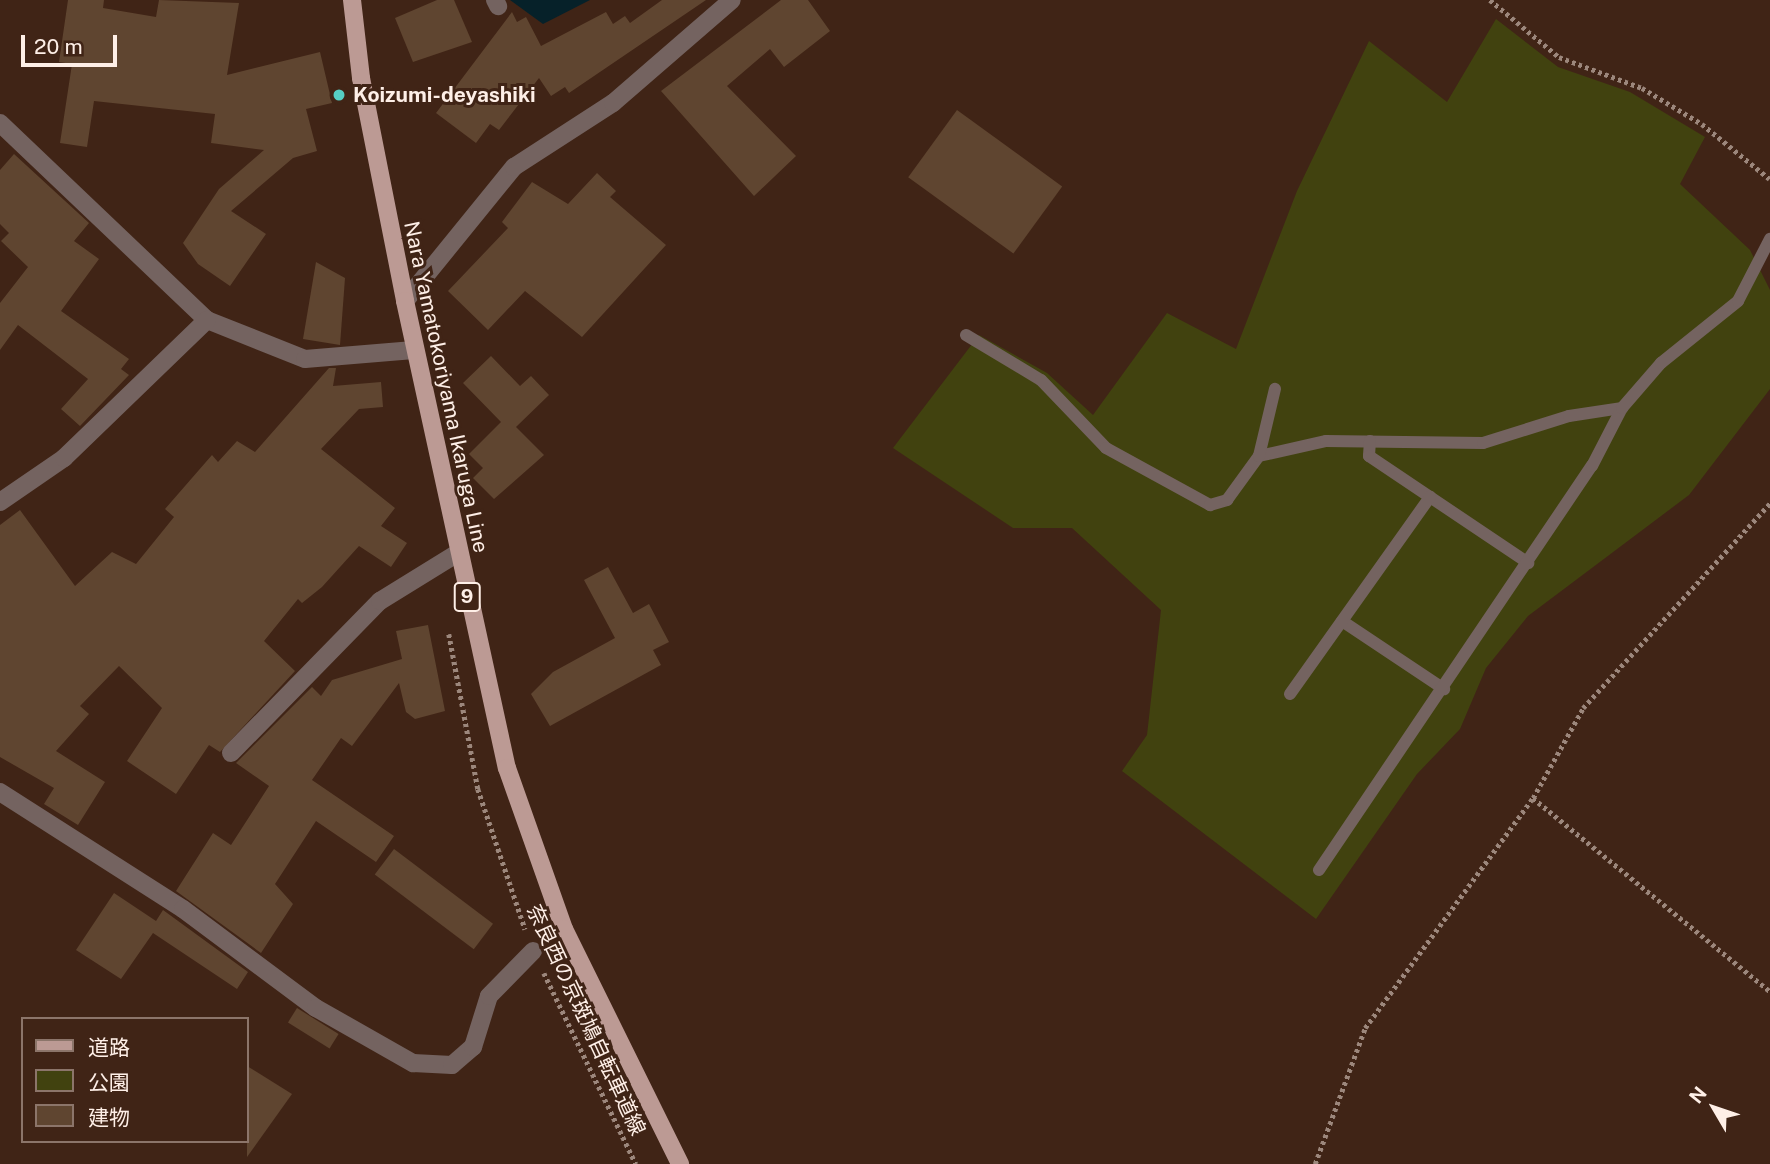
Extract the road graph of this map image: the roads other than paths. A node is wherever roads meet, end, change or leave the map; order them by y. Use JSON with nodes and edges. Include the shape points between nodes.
{"nodes":[{"id":1,"x":352,"y":0,"type":"edge"},
{"id":2,"x":732,"y":0,"type":"edge"},
{"id":3,"x":0,"y":123,"type":"edge"},
{"id":4,"x":1770,"y":239,"type":"edge"},
{"id":5,"x":405,"y":301,"type":"junction"},
{"id":6,"x":207,"y":320,"type":"junction"},
{"id":7,"x":966,"y":335,"type":"dead end"},
{"id":8,"x":414,"y":350,"type":"junction"},
{"id":9,"x":1275,"y":389,"type":"dead end"},
{"id":10,"x":1622,"y":408,"type":"junction"},
{"id":11,"x":1370,"y":441,"type":"junction"},
{"id":12,"x":1259,"y":456,"type":"junction"},
{"id":13,"x":1430,"y":497,"type":"junction"},
{"id":14,"x":0,"y":502,"type":"edge"},
{"id":15,"x":456,"y":554,"type":"junction"},
{"id":16,"x":1528,"y":563,"type":"junction"},
{"id":17,"x":1342,"y":621,"type":"junction"},
{"id":18,"x":1444,"y":689,"type":"junction"},
{"id":19,"x":1290,"y":695,"type":"dead end"},
{"id":20,"x":231,"y":753,"type":"dead end"},
{"id":21,"x":0,"y":792,"type":"edge"},
{"id":22,"x":1319,"y":870,"type":"dead end"},
{"id":23,"x":533,"y":950,"type":"road end"},
{"id":24,"x":680,"y":1164,"type":"edge"}],
"edges":[{"from":1,"to":5,"type":"main road","name":"Nara Yamatokoriyama Ikaruga Line","number":"9","via":[[361,78]]},
{"from":2,"to":5,"type":"street","via":[[613,103],[514,167]]},
{"from":3,"to":6,"type":"street"},
{"from":4,"to":10,"type":"lane","via":[[1738,301],[1661,363]]},
{"from":5,"to":8,"type":"main road","name":"Nara Yamatokoriyama Ikaruga Line","number":"9"},
{"from":6,"to":8,"type":"street","via":[[305,359]]},
{"from":6,"to":14,"type":"street","via":[[64,458]]},
{"from":7,"to":12,"type":"lane","via":[[1041,380],[1106,448],[1210,505],[1227,500]]},
{"from":8,"to":15,"type":"main road","name":"Nara Yamatokoriyama Ikaruga Line","number":"9"},
{"from":9,"to":12,"type":"lane"},
{"from":10,"to":11,"type":"lane","via":[[1569,416],[1483,443]]},
{"from":10,"to":16,"type":"lane","via":[[1592,466]]},
{"from":11,"to":12,"type":"lane","via":[[1326,441]]},
{"from":11,"to":13,"type":"lane","via":[[1369,456]]},
{"from":13,"to":16,"type":"lane"},
{"from":13,"to":17,"type":"lane"},
{"from":15,"to":20,"type":"street","via":[[380,601]]},
{"from":15,"to":24,"type":"main road","name":"Nara Yamatokoriyama Ikaruga Line","number":"9","via":[[506,768],[564,929]]},
{"from":16,"to":18,"type":"lane"},
{"from":17,"to":18,"type":"lane"},
{"from":17,"to":19,"type":"lane"},
{"from":18,"to":22,"type":"lane"},
{"from":21,"to":23,"type":"street","via":[[183,909],[316,1008],[413,1063],[452,1065],[473,1047],[489,996]]}]}
